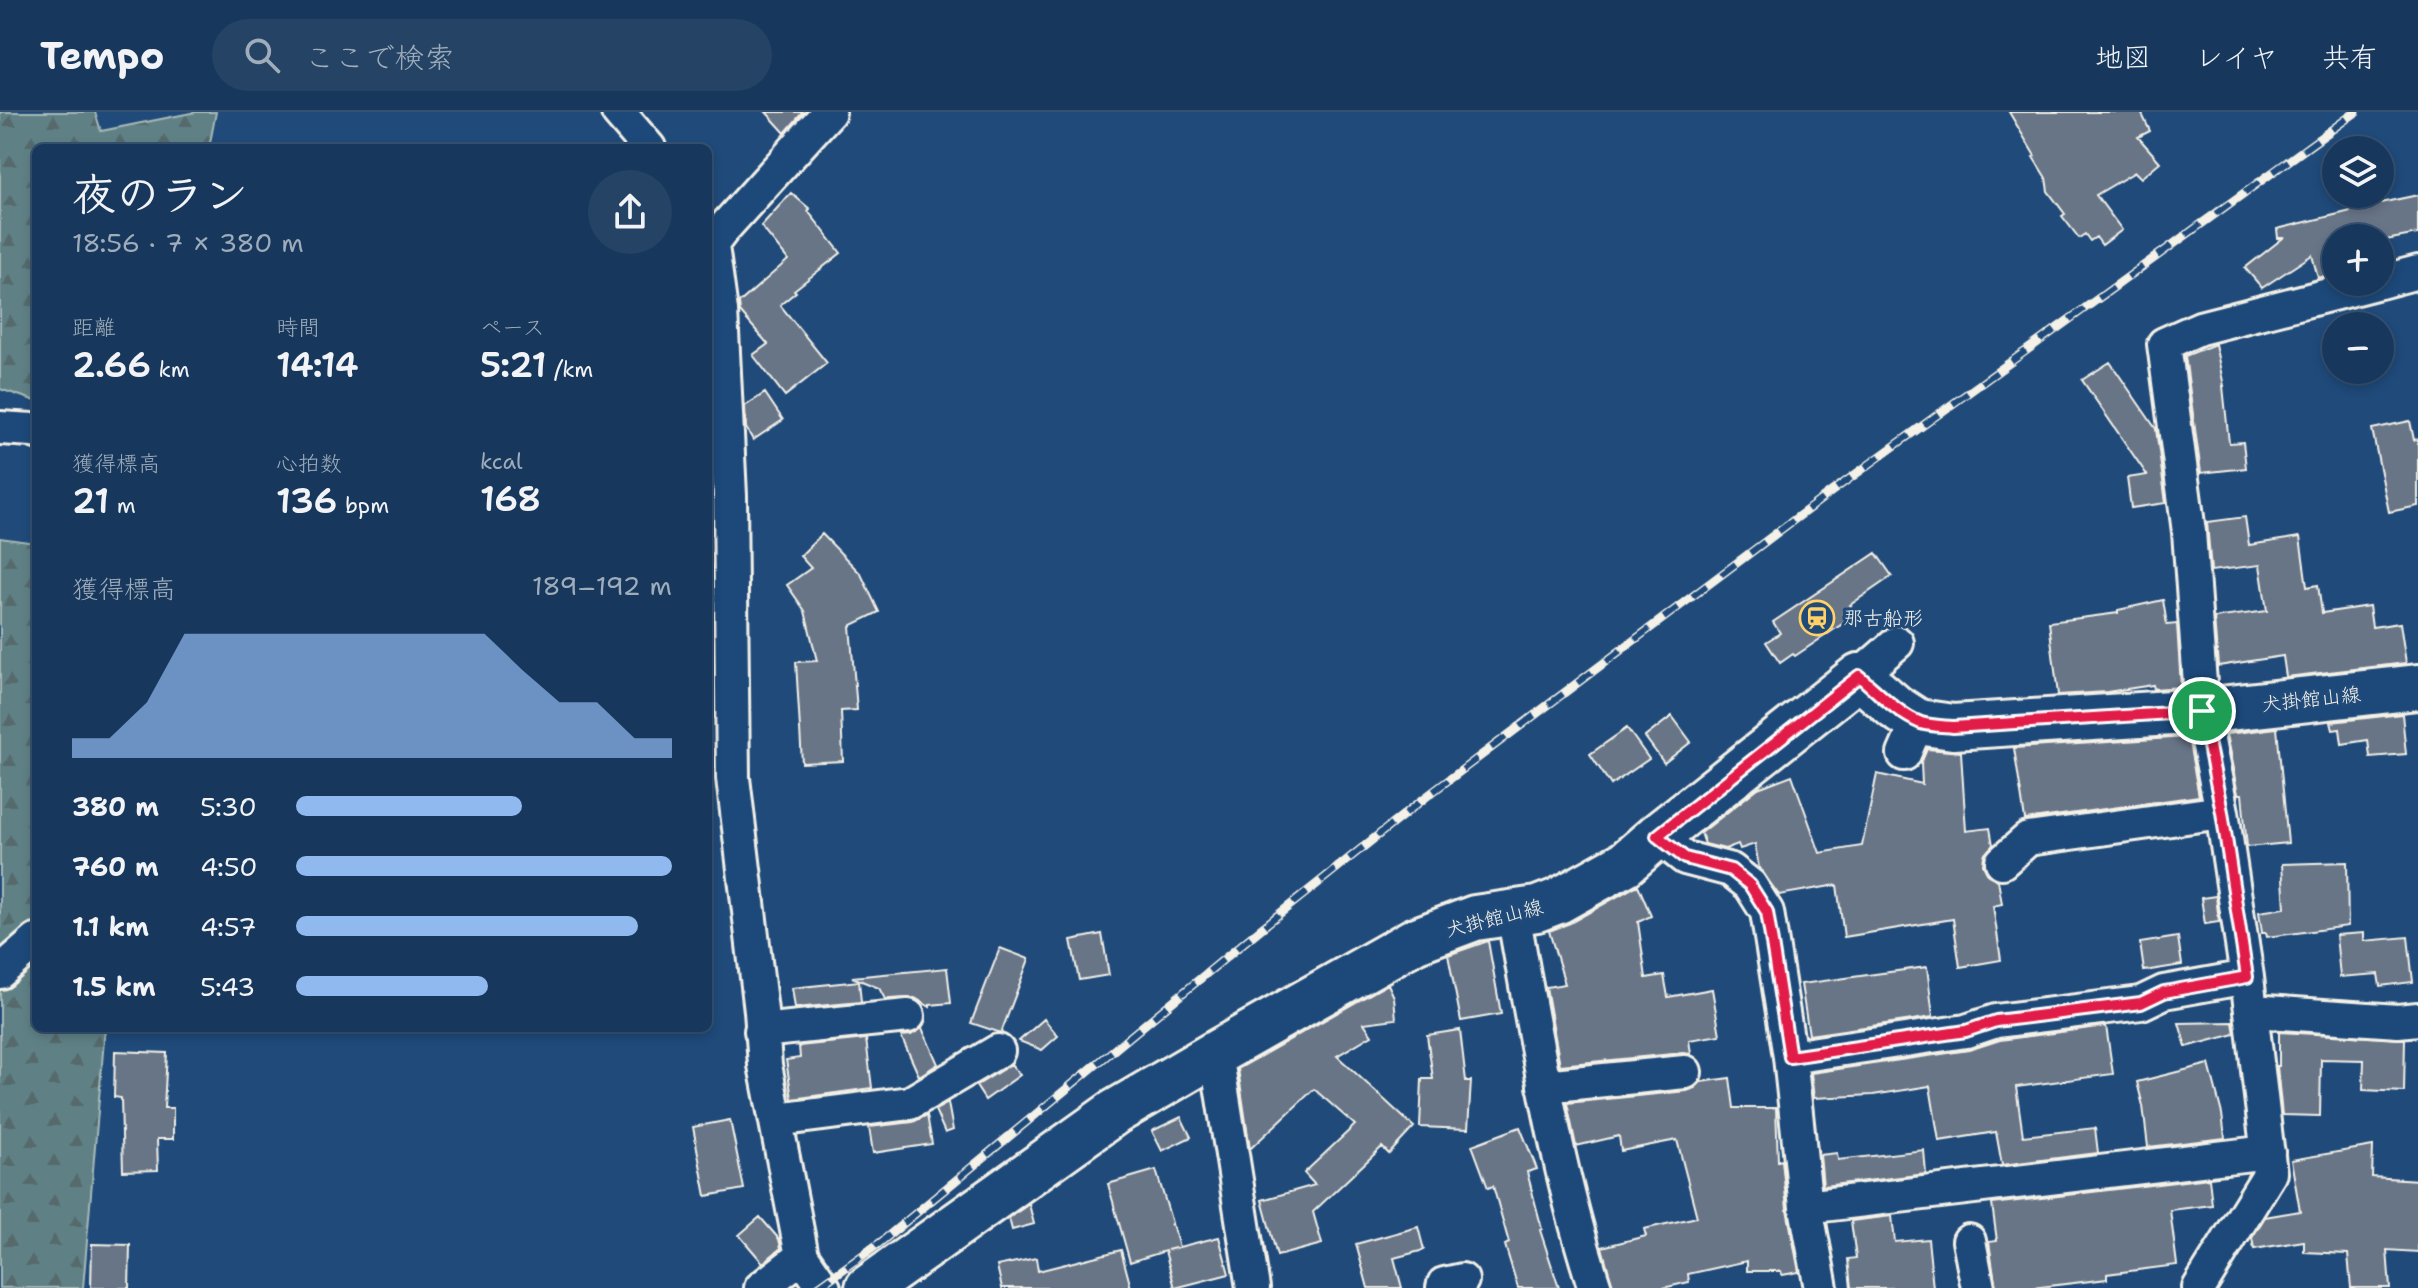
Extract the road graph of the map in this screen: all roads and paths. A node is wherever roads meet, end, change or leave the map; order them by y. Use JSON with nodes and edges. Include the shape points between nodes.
{"nodes":[{"id":1,"x":618,"y":112,"type":"edge"},
{"id":2,"x":829,"y":112,"type":"edge"},
{"id":3,"x":646,"y":144,"type":"edge"},
{"id":4,"x":713,"y":234,"type":"edge"},
{"id":5,"x":2418,"y":272,"type":"edge"},
{"id":6,"x":2394,"y":278,"type":"edge"},
{"id":7,"x":2325,"y":296,"type":"edge"},
{"id":8,"x":0,"y":428,"type":"edge"},
{"id":9,"x":32,"y":430,"type":"edge"},
{"id":10,"x":1897,"y":643,"type":"dead end"},
{"id":11,"x":1859,"y":676,"type":"junction"},
{"id":12,"x":2418,"y":687,"type":"edge"},
{"id":13,"x":2202,"y":711,"type":"junction"},
{"id":14,"x":2222,"y":812,"type":"junction"},
{"id":15,"x":1657,"y":836,"type":"junction"},
{"id":16,"x":2002,"y":862,"type":"dead end"},
{"id":17,"x":1513,"y":913,"type":"junction"},
{"id":18,"x":32,"y":944,"type":"edge"},
{"id":19,"x":0,"y":972,"type":"edge"},
{"id":20,"x":2247,"y":977,"type":"junction"},
{"id":21,"x":2252,"y":1011,"type":"junction"},
{"id":22,"x":908,"y":1016,"type":"dead end"},
{"id":23,"x":2418,"y":1019,"type":"edge"},
{"id":24,"x":761,"y":1031,"type":"junction"},
{"id":25,"x":998,"y":1051,"type":"dead end"},
{"id":26,"x":1216,"y":1053,"type":"junction"},
{"id":27,"x":1790,"y":1057,"type":"junction"},
{"id":28,"x":1685,"y":1072,"type":"dead end"},
{"id":29,"x":1544,"y":1086,"type":"junction"},
{"id":30,"x":776,"y":1120,"type":"junction"},
{"id":31,"x":2268,"y":1152,"type":"junction"},
{"id":32,"x":1806,"y":1207,"type":"junction"},
{"id":33,"x":1969,"y":1241,"type":"dead end"},
{"id":34,"x":802,"y":1256,"type":"junction"},
{"id":35,"x":761,"y":1288,"type":"edge"},
{"id":36,"x":824,"y":1288,"type":"edge"},
{"id":37,"x":868,"y":1288,"type":"edge"},
{"id":38,"x":1253,"y":1288,"type":"edge"},
{"id":39,"x":1595,"y":1288,"type":"edge"},
{"id":40,"x":1821,"y":1288,"type":"edge"},
{"id":41,"x":1978,"y":1288,"type":"edge"},
{"id":42,"x":2199,"y":1288,"type":"edge"}],
"edges":[{"from":1,"to":3,"type":"street"},
{"from":2,"to":4,"type":"street"},
{"from":4,"to":24,"type":"street","via":[[728,466],[733,778]]},
{"from":5,"to":6,"type":"street"},
{"from":7,"to":13,"type":"street","via":[[2200,328],[2164,344],[2189,532]]},
{"from":8,"to":9,"type":"street"},
{"from":10,"to":11,"type":"street"},
{"from":11,"to":13,"type":"main road","name":"犬掛館山線","via":[[1895,707],[1911,738],[1953,727]]},
{"from":11,"to":15,"type":"main road","name":"犬掛館山線"},
{"from":12,"to":13,"type":"main road","name":"犬掛館山線"},
{"from":13,"to":14,"type":"street"},
{"from":14,"to":16,"type":"street","via":[[2028,839]]},
{"from":14,"to":20,"type":"street"},
{"from":15,"to":17,"type":"main road","name":"犬掛館山線","via":[[1626,863],[1558,901]]},
{"from":15,"to":27,"type":"street","via":[[1685,858],[1731,870],[1750,885],[1767,912]]},
{"from":17,"to":26,"type":"main road","name":"犬掛館山線","via":[[1475,918],[1414,941]]},
{"from":17,"to":29,"type":"street"},
{"from":18,"to":19,"type":"street"},
{"from":20,"to":21,"type":"street"},
{"from":20,"to":27,"type":"street","via":[[2164,992],[2141,1003],[1996,1021],[1966,1031]]},
{"from":21,"to":23,"type":"street"},
{"from":21,"to":31,"type":"street"},
{"from":22,"to":24,"type":"street"},
{"from":24,"to":30,"type":"street"},
{"from":25,"to":30,"type":"street","via":[[910,1103]]},
{"from":26,"to":37,"type":"main road","name":"犬掛館山線","via":[[1115,1112]]},
{"from":26,"to":38,"type":"street"},
{"from":27,"to":32,"type":"street"},
{"from":28,"to":29,"type":"street"},
{"from":29,"to":39,"type":"street"},
{"from":30,"to":34,"type":"street"},
{"from":31,"to":32,"type":"street"},
{"from":31,"to":42,"type":"street","via":[[2270,1173]]},
{"from":32,"to":40,"type":"street"},
{"from":33,"to":41,"type":"street"},
{"from":34,"to":35,"type":"street"},
{"from":34,"to":36,"type":"street"}]}
